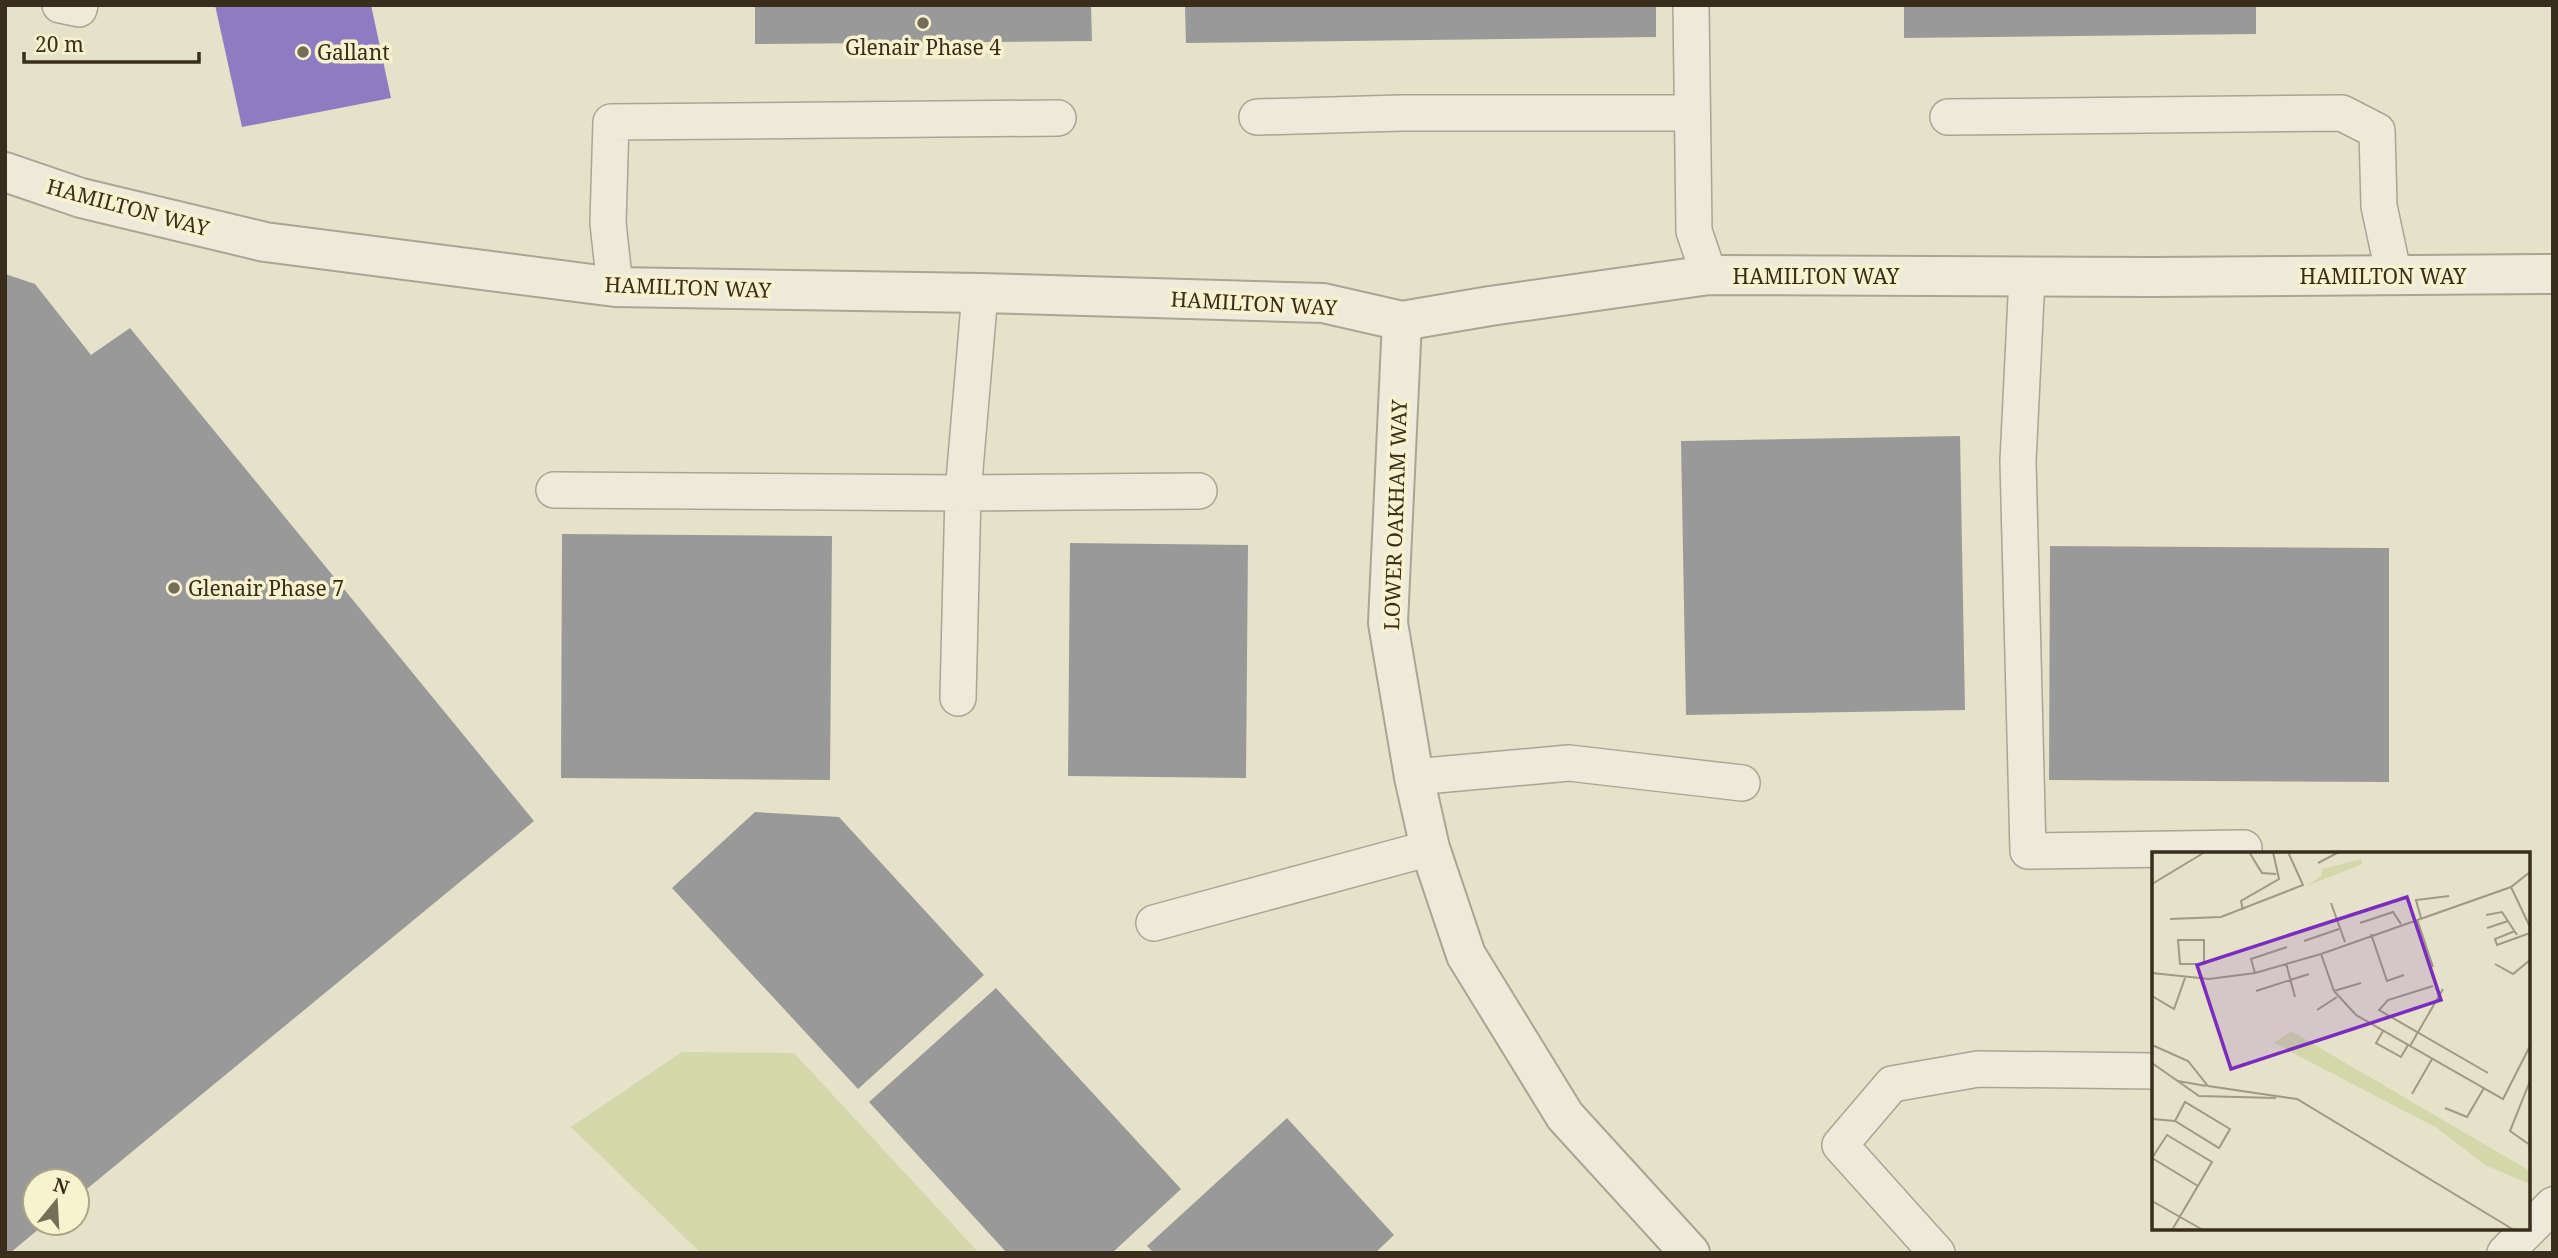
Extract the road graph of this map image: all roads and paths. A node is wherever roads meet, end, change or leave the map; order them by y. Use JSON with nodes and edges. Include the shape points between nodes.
{"nodes":[{"id":1,"x":60,"y":5,"type":"edge"},
{"id":2,"x":80,"y":5,"type":"edge"},
{"id":3,"x":1691,"y":5,"type":"edge"},
{"id":4,"x":1691,"y":113,"type":"junction"},
{"id":5,"x":1257,"y":117,"type":"dead end"},
{"id":6,"x":1948,"y":117,"type":"dead end"},
{"id":7,"x":1058,"y":118,"type":"dead end"},
{"id":8,"x":5,"y":172,"type":"edge"},
{"id":9,"x":2553,"y":274,"type":"edge"},
{"id":10,"x":1709,"y":275,"type":"junction"},
{"id":11,"x":2394,"y":276,"type":"junction"},
{"id":12,"x":2027,"y":277,"type":"junction"},
{"id":13,"x":615,"y":288,"type":"junction"},
{"id":14,"x":981,"y":293,"type":"junction"},
{"id":15,"x":1402,"y":321,"type":"junction"},
{"id":16,"x":554,"y":490,"type":"dead end"},
{"id":17,"x":1199,"y":491,"type":"dead end"},
{"id":18,"x":963,"y":493,"type":"junction"},
{"id":19,"x":958,"y":698,"type":"dead end"},
{"id":20,"x":1414,"y":776,"type":"junction"},
{"id":21,"x":1742,"y":783,"type":"dead end"},
{"id":22,"x":1430,"y":848,"type":"junction"},
{"id":23,"x":2244,"y":848,"type":"dead end"},
{"id":24,"x":1154,"y":923,"type":"dead end"},
{"id":25,"x":2152,"y":1071,"type":"edge"},
{"id":26,"x":2553,"y":1205,"type":"edge"},
{"id":27,"x":2530,"y":1228,"type":"edge"},
{"id":28,"x":2528,"y":1230,"type":"edge"},
{"id":29,"x":1690,"y":1253,"type":"edge"},
{"id":30,"x":1937,"y":1253,"type":"edge"},
{"id":31,"x":2505,"y":1253,"type":"edge"}],
"edges":[{"from":1,"to":2,"type":"lane","via":[[79,9]]},
{"from":3,"to":4,"type":"lane"},
{"from":4,"to":5,"type":"lane"},
{"from":4,"to":10,"type":"lane","via":[[1694,231]]},
{"from":6,"to":11,"type":"lane","via":[[2342,113],[2377,131],[2379,206]]},
{"from":7,"to":13,"type":"lane","via":[[611,122],[608,223]]},
{"from":8,"to":13,"type":"street","name":"HAMILTON WAY","via":[[81,198],[265,242]]},
{"from":9,"to":11,"type":"street","name":"HAMILTON WAY"},
{"from":10,"to":12,"type":"street","name":"HAMILTON WAY"},
{"from":10,"to":15,"type":"street","name":"HAMILTON WAY"},
{"from":11,"to":12,"type":"street","name":"HAMILTON WAY"},
{"from":12,"to":23,"type":"lane","via":[[2018,461],[2028,851]]},
{"from":13,"to":14,"type":"street","name":"HAMILTON WAY"},
{"from":14,"to":15,"type":"street","name":"HAMILTON WAY","via":[[1323,303]]},
{"from":14,"to":18,"type":"lane"},
{"from":15,"to":20,"type":"street","name":"LOWER OAKHAM WAY","via":[[1388,623]]},
{"from":16,"to":18,"type":"lane"},
{"from":17,"to":18,"type":"lane"},
{"from":18,"to":19,"type":"lane"},
{"from":20,"to":21,"type":"lane","via":[[1569,762]]},
{"from":20,"to":22,"type":"street","name":"LOWER OAKHAM WAY"},
{"from":22,"to":24,"type":"lane"},
{"from":22,"to":29,"type":"street","name":"LOWER OAKHAM WAY","via":[[1466,955],[1565,1116]]},
{"from":25,"to":30,"type":"lane","via":[[1978,1069],[1892,1084],[1840,1145]]},
{"from":26,"to":27,"type":"lane"},
{"from":28,"to":31,"type":"lane"}]}
